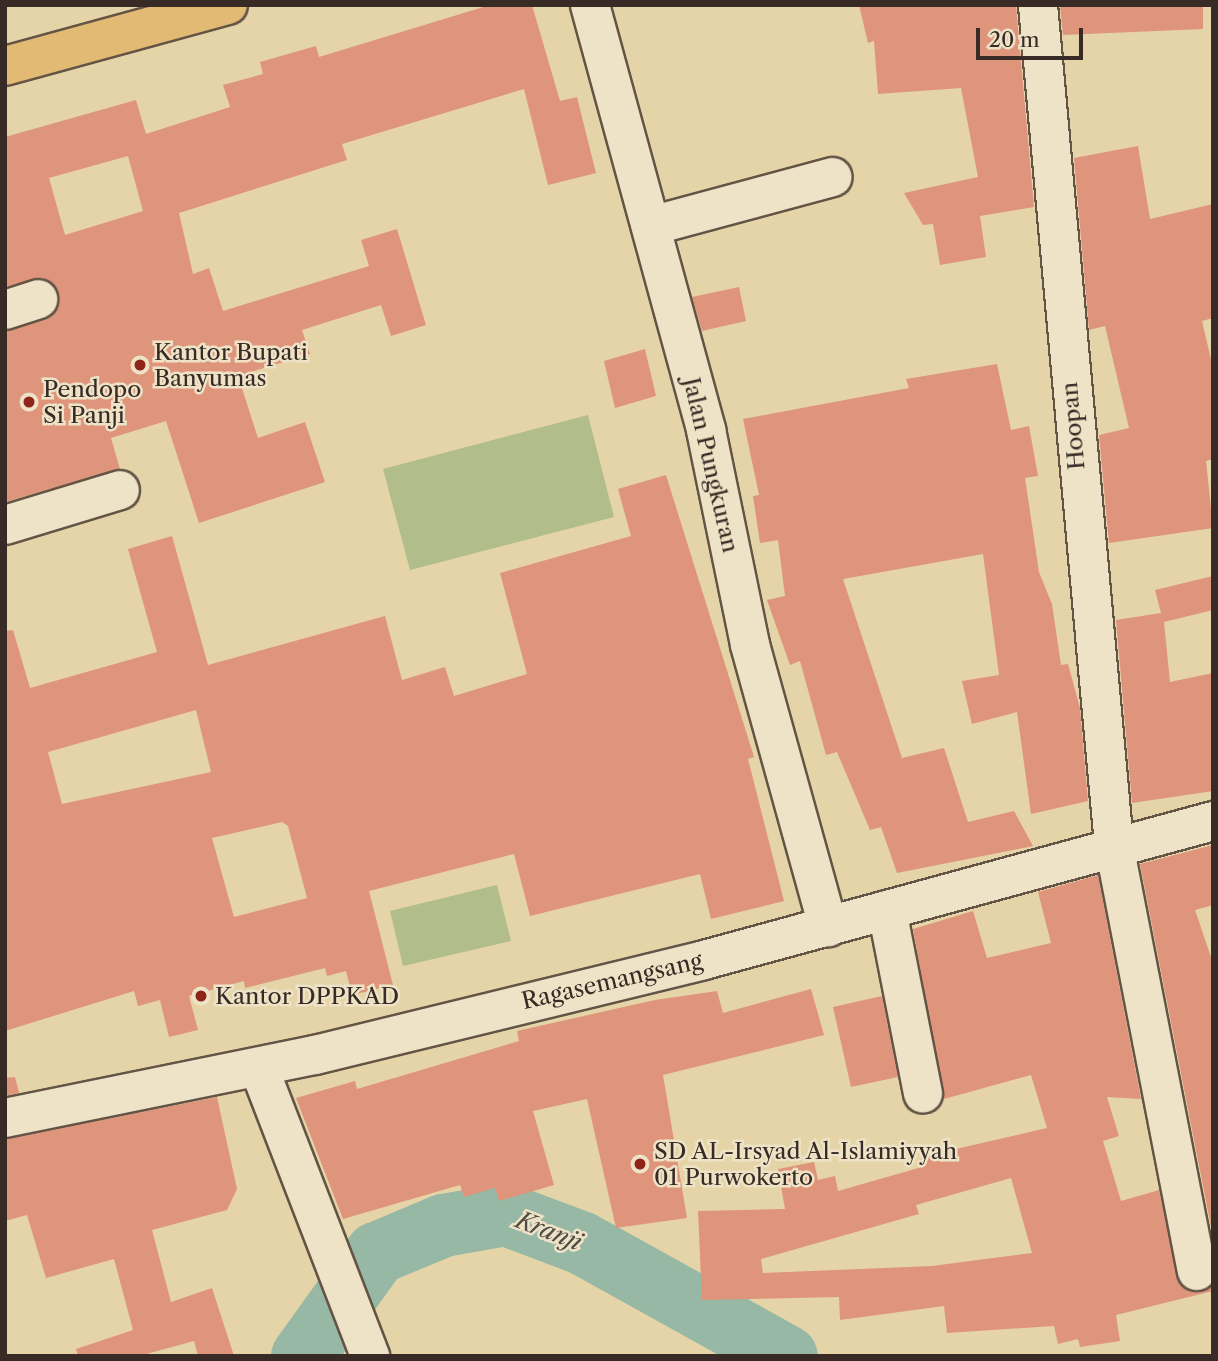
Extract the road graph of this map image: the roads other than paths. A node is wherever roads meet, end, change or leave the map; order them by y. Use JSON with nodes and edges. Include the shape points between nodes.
{"nodes":[{"id":1,"x":228,"y":5,"type":"edge"},
{"id":2,"x":590,"y":5,"type":"edge"},
{"id":3,"x":1038,"y":5,"type":"edge"},
{"id":4,"x":5,"y":66,"type":"edge"},
{"id":5,"x":833,"y":177,"type":"dead end"},
{"id":6,"x":651,"y":226,"type":"junction"},
{"id":7,"x":120,"y":490,"type":"dead end"},
{"id":8,"x":5,"y":525,"type":"edge"},
{"id":9,"x":1213,"y":821,"type":"edge"},
{"id":10,"x":1114,"y":845,"type":"junction"},
{"id":11,"x":887,"y":910,"type":"junction"},
{"id":12,"x":828,"y":927,"type":"junction"},
{"id":13,"x":259,"y":1068,"type":"junction"},
{"id":14,"x":923,"y":1093,"type":"dead end"},
{"id":15,"x":5,"y":1118,"type":"edge"},
{"id":16,"x":1197,"y":1271,"type":"dead end"},
{"id":17,"x":370,"y":1356,"type":"edge"}],
"edges":[{"from":1,"to":4,"type":"main road"},
{"from":2,"to":6,"type":"street","name":"Jalan Pungkuran"},
{"from":3,"to":10,"type":"street","name":"Hoopan","via":[[1092,660]]},
{"from":5,"to":6,"type":"street"},
{"from":6,"to":12,"type":"street","name":"Jalan Pungkuran","via":[[706,430],[750,645]]},
{"from":7,"to":8,"type":"street"},
{"from":9,"to":10,"type":"street","name":"Ragasemangsang"},
{"from":10,"to":11,"type":"street","name":"Ragasemangsang"},
{"from":10,"to":16,"type":"street","name":"Hoopan"},
{"from":11,"to":12,"type":"street","name":"Ragasemangsang"},
{"from":11,"to":14,"type":"street"},
{"from":12,"to":13,"type":"street","name":"Ragasemangsang"},
{"from":13,"to":15,"type":"street","name":"Ragasemangsang"},
{"from":13,"to":17,"type":"street"}]}
